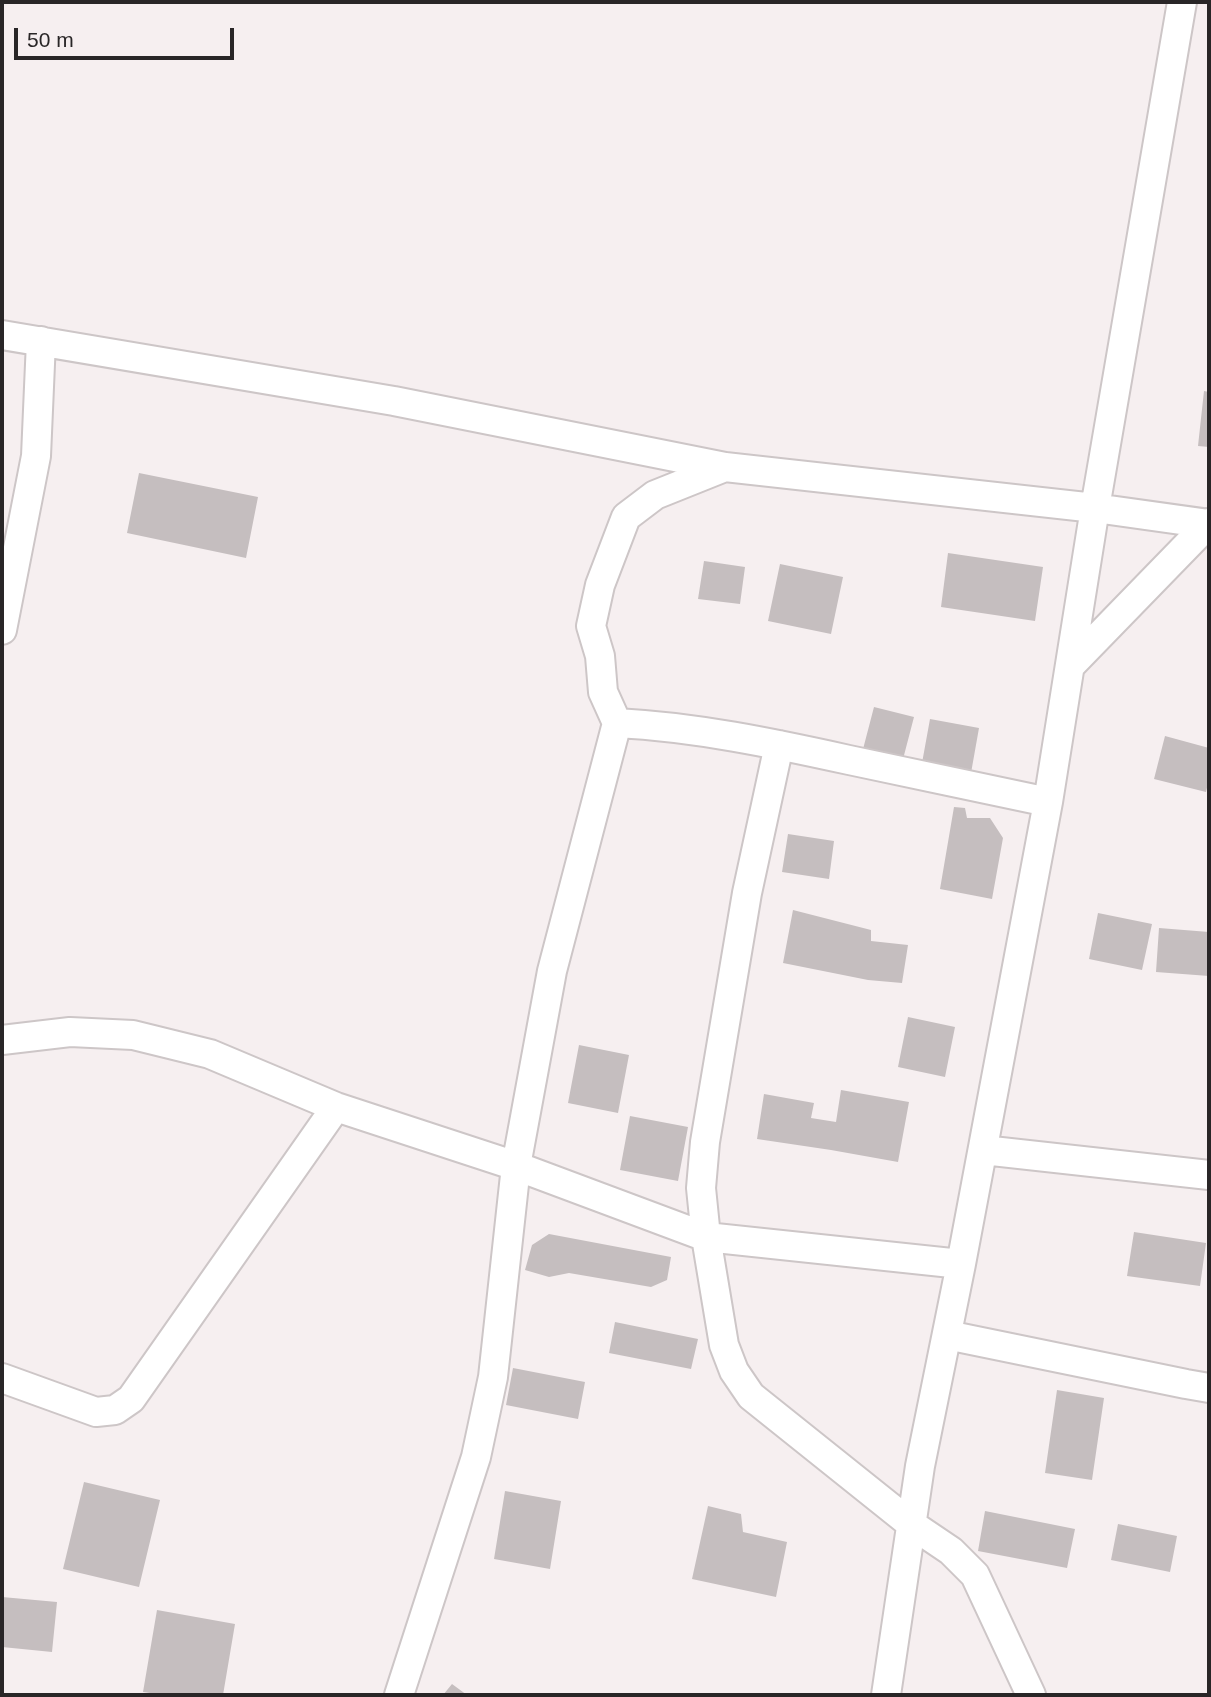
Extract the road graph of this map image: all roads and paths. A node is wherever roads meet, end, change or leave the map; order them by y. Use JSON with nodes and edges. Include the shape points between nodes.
{"nodes":[{"id":1,"x":1182,"y":2,"type":"edge"},
{"id":2,"x":2,"y":335,"type":"edge"},
{"id":3,"x":41,"y":341,"type":"junction"},
{"id":4,"x":725,"y":467,"type":"junction"},
{"id":5,"x":1095,"y":508,"type":"junction"},
{"id":6,"x":1209,"y":524,"type":"edge"},
{"id":7,"x":3,"y":621,"type":"edge"},
{"id":8,"x":1070,"y":666,"type":"junction"},
{"id":9,"x":617,"y":723,"type":"junction"},
{"id":10,"x":779,"y":745,"type":"junction"},
{"id":11,"x":1048,"y":802,"type":"junction"},
{"id":12,"x":2,"y":1040,"type":"edge"},
{"id":13,"x":336,"y":1107,"type":"junction"},
{"id":14,"x":983,"y":1150,"type":"junction"},
{"id":15,"x":516,"y":1166,"type":"junction"},
{"id":16,"x":1209,"y":1175,"type":"edge"},
{"id":17,"x":706,"y":1237,"type":"junction"},
{"id":18,"x":961,"y":1265,"type":"junction"},
{"id":19,"x":947,"y":1335,"type":"junction"},
{"id":20,"x":2,"y":1378,"type":"edge"},
{"id":21,"x":1209,"y":1388,"type":"edge"},
{"id":22,"x":911,"y":1524,"type":"junction"},
{"id":23,"x":399,"y":1695,"type":"edge"},
{"id":24,"x":886,"y":1695,"type":"edge"},
{"id":25,"x":1031,"y":1695,"type":"edge"}],
"edges":[{"from":1,"to":5,"type":"street"},
{"from":2,"to":3,"type":"street"},
{"from":3,"to":4,"type":"street","via":[[394,401]]},
{"from":3,"to":7,"type":"street","via":[[36,456]]},
{"from":4,"to":5,"type":"street"},
{"from":4,"to":9,"type":"street","via":[[655,495],[626,517],[600,585],[591,626],[603,692]]},
{"from":5,"to":6,"type":"street"},
{"from":5,"to":8,"type":"street"},
{"from":6,"to":8,"type":"street"},
{"from":8,"to":11,"type":"street"},
{"from":9,"to":10,"type":"street"},
{"from":9,"to":15,"type":"street","via":[[552,971]]},
{"from":10,"to":11,"type":"street"},
{"from":10,"to":17,"type":"street","via":[[747,893],[705,1142],[701,1188]]},
{"from":11,"to":14,"type":"street"},
{"from":12,"to":13,"type":"street","via":[[70,1032],[133,1035],[210,1054]]},
{"from":13,"to":15,"type":"street"},
{"from":13,"to":20,"type":"street","via":[[131,1399],[115,1410],[96,1412]]},
{"from":14,"to":16,"type":"street"},
{"from":14,"to":18,"type":"street"},
{"from":15,"to":17,"type":"street"},
{"from":15,"to":23,"type":"street","via":[[493,1377],[476,1457]]},
{"from":17,"to":18,"type":"street"},
{"from":17,"to":22,"type":"street","via":[[724,1345],[751,1396]]},
{"from":18,"to":19,"type":"street"},
{"from":19,"to":21,"type":"street"},
{"from":19,"to":22,"type":"street"},
{"from":22,"to":24,"type":"street"},
{"from":22,"to":25,"type":"street","via":[[951,1551],[975,1575]]}]}
